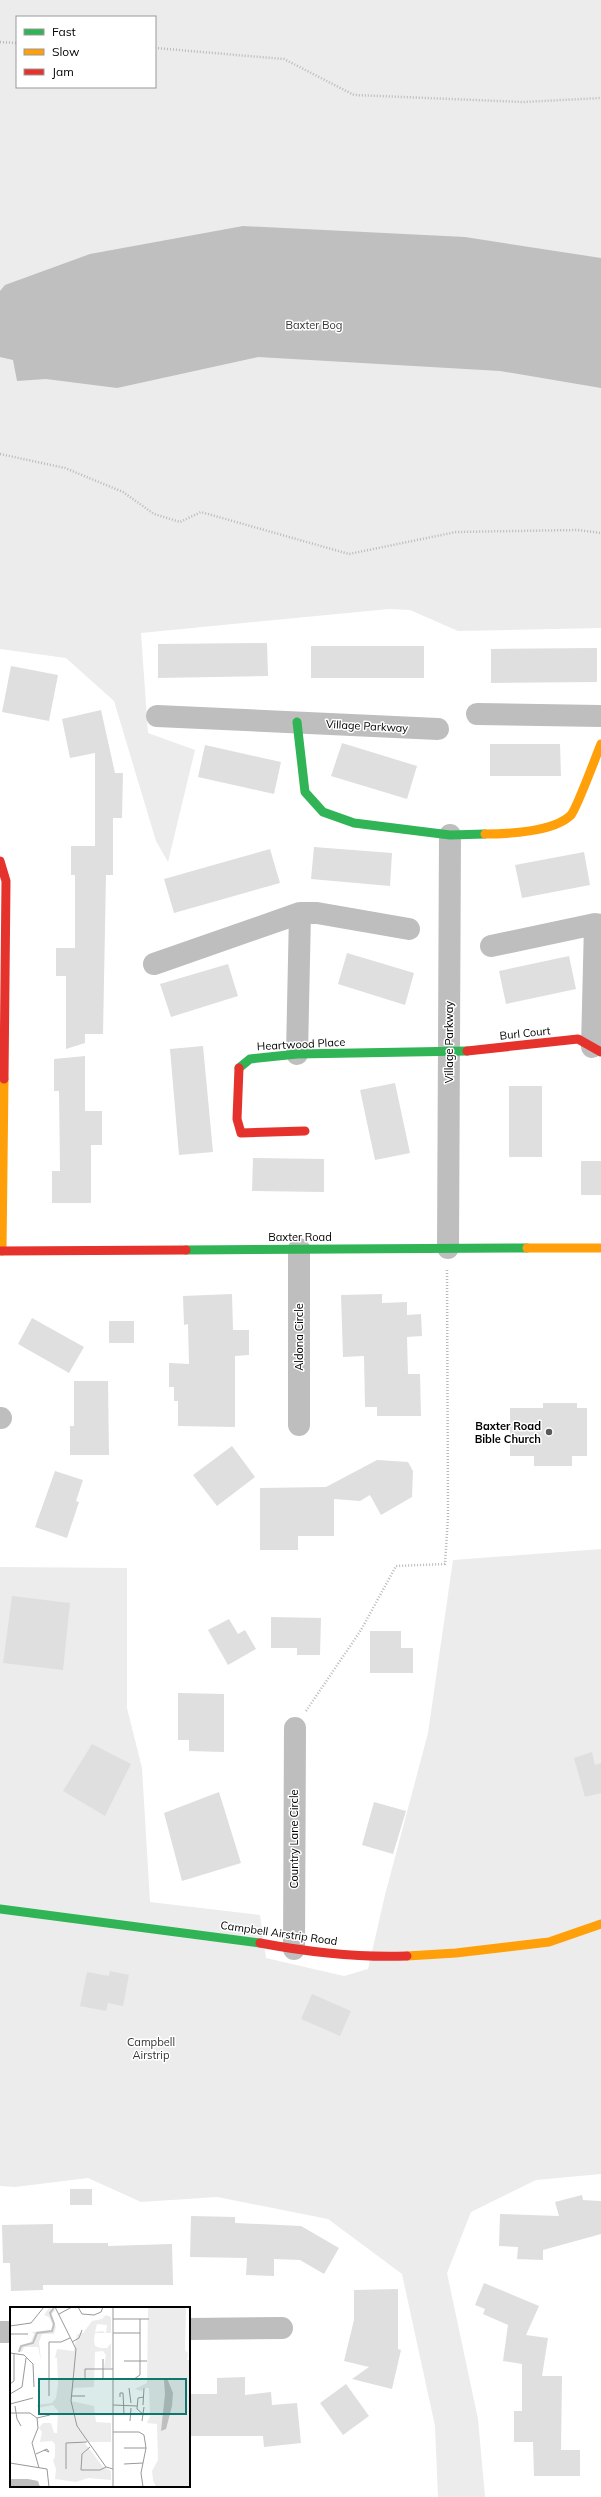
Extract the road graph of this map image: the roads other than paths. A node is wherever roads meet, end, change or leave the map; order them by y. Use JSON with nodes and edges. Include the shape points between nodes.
{"nodes":[{"id":1,"x":477,"y":714,"type":"dead end"},
{"id":2,"x":157,"y":716,"type":"dead end"},
{"id":3,"x":601,"y":716,"type":"edge"},
{"id":4,"x":297,"y":722,"type":"junction"},
{"id":5,"x":438,"y":729,"type":"dead end"},
{"id":6,"x":601,"y":744,"type":"edge"},
{"id":7,"x":450,"y":836,"type":"junction"},
{"id":8,"x":0,"y":861,"type":"edge"},
{"id":9,"x":300,"y":913,"type":"junction"},
{"id":10,"x":598,"y":925,"type":"edge"},
{"id":11,"x":409,"y":929,"type":"dead end"},
{"id":12,"x":491,"y":946,"type":"dead end"},
{"id":13,"x":154,"y":964,"type":"dead end"},
{"id":14,"x":596,"y":1050,"type":"edge"},
{"id":15,"x":449,"y":1053,"type":"junction"},
{"id":16,"x":297,"y":1054,"type":"junction"},
{"id":17,"x":305,"y":1131,"type":"dead end"},
{"id":18,"x":448,"y":1248,"type":"junction"},
{"id":19,"x":601,"y":1248,"type":"edge"},
{"id":20,"x":299,"y":1249,"type":"junction"},
{"id":21,"x":1,"y":1251,"type":"edge"},
{"id":22,"x":299,"y":1425,"type":"dead end"},
{"id":23,"x":295,"y":1728,"type":"road end"},
{"id":24,"x":0,"y":1909,"type":"edge"},
{"id":25,"x":601,"y":1924,"type":"edge"},
{"id":26,"x":294,"y":1949,"type":"junction"},
{"id":27,"x":282,"y":2328,"type":"dead end"},
{"id":28,"x":190,"y":2329,"type":"edge"}],
"edges":[{"from":1,"to":3,"type":"street"},
{"from":2,"to":4,"type":"street","name":"Village Parkway"},
{"from":4,"to":5,"type":"street","name":"Village Parkway"},
{"from":4,"to":7,"type":"street","via":[[305,792],[323,812],[354,823]]},
{"from":6,"to":7,"type":"street","via":[[571,815],[548,827],[516,834]]},
{"from":7,"to":15,"type":"street","name":"Village Parkway"},
{"from":8,"to":21,"type":"street","via":[[6,881]]},
{"from":9,"to":11,"type":"street","via":[[318,913]]},
{"from":9,"to":13,"type":"street"},
{"from":9,"to":16,"type":"street"},
{"from":10,"to":12,"type":"street"},
{"from":10,"to":14,"type":"street"},
{"from":14,"to":15,"type":"street","name":"Burl Court","via":[[578,1040]]},
{"from":15,"to":16,"type":"street","name":"Heartwood Place"},
{"from":15,"to":18,"type":"street","name":"Village Parkway"},
{"from":16,"to":17,"type":"street","name":"Heartwood Place","via":[[250,1059],[239,1066],[237,1119],[241,1133]]},
{"from":18,"to":19,"type":"street","name":"Baxter Road"},
{"from":18,"to":20,"type":"street","name":"Baxter Road"},
{"from":20,"to":21,"type":"street","name":"Baxter Road"},
{"from":20,"to":22,"type":"street","name":"Aldona Circle"},
{"from":23,"to":26,"type":"street","name":"Country Lane Circle"},
{"from":24,"to":26,"type":"street","name":"Campbell Airstrip Road","via":[[250,1940]]},
{"from":25,"to":26,"type":"street","name":"Campbell Airstrip Road","via":[[549,1942],[456,1953],[380,1957]]},
{"from":27,"to":28,"type":"street"}]}
